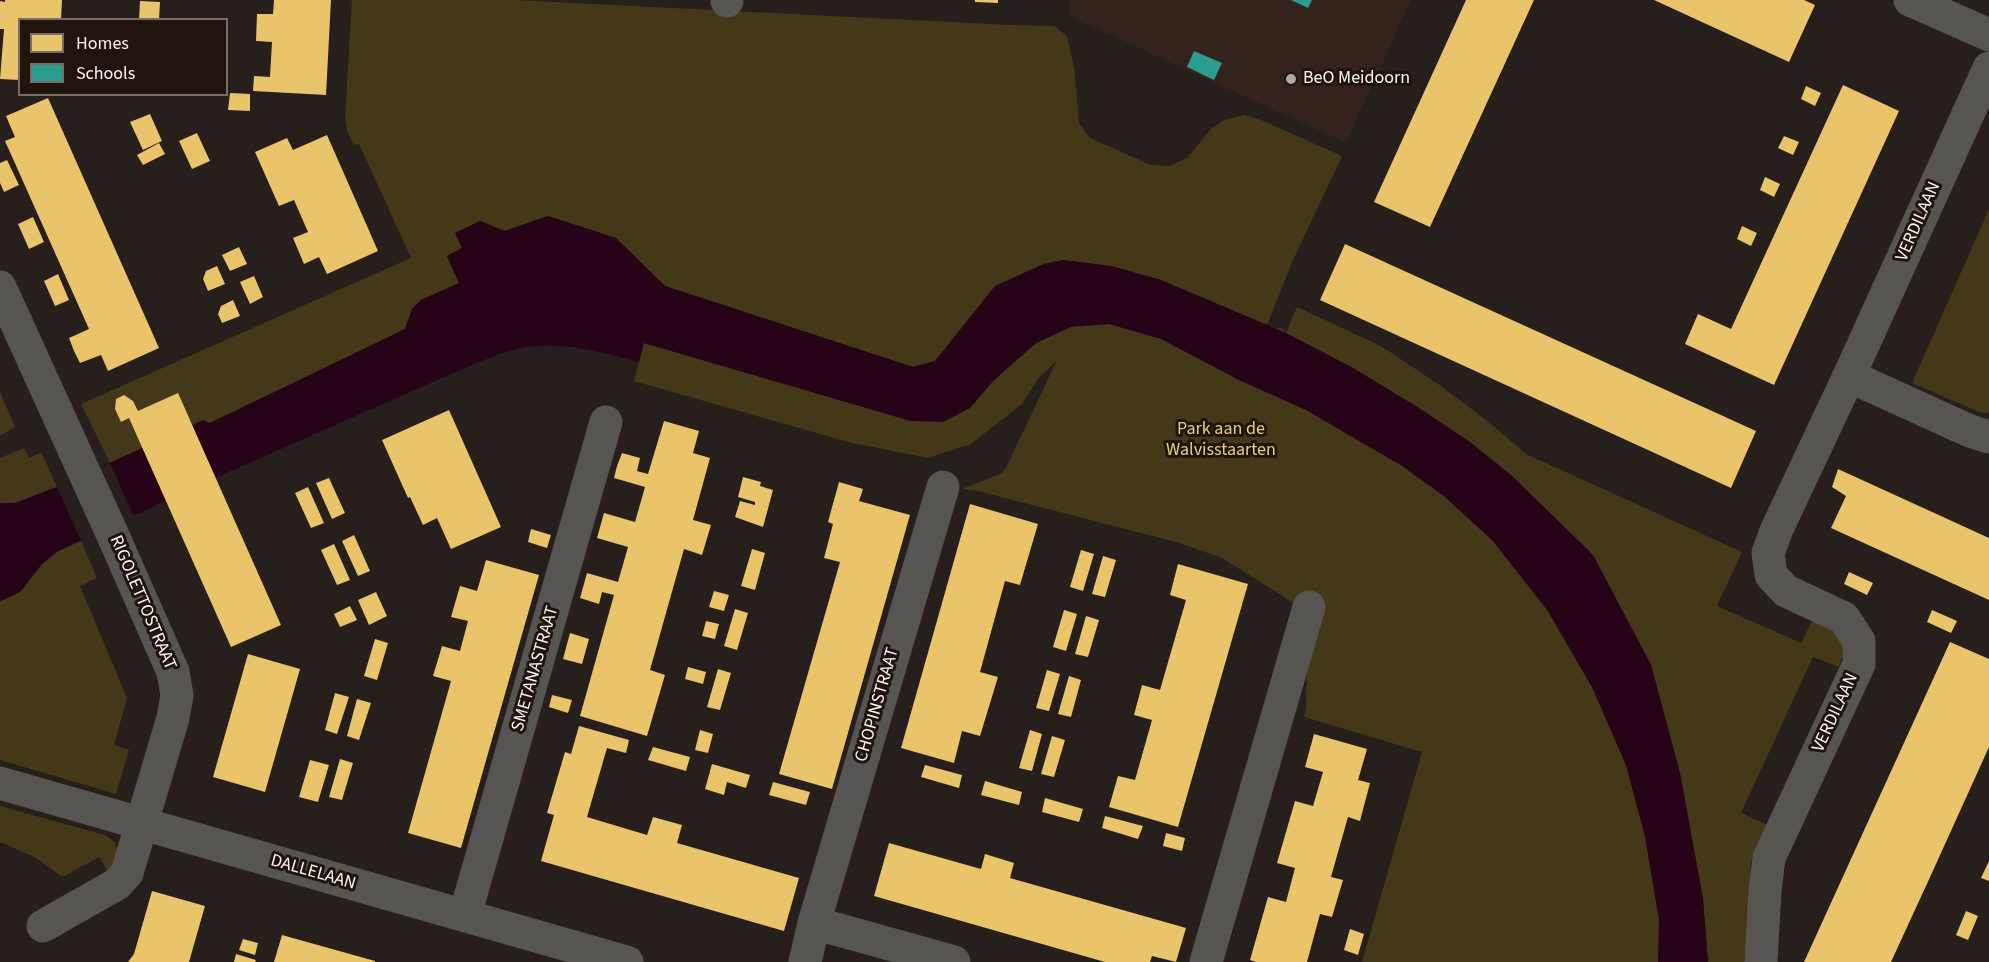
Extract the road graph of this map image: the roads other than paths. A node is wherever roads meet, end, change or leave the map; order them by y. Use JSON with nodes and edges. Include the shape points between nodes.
{"nodes":[{"id":1,"x":1910,"y":0,"type":"edge"},
{"id":2,"x":1989,"y":35,"type":"edge"},
{"id":3,"x":1989,"y":68,"type":"edge"},
{"id":4,"x":0,"y":286,"type":"edge"},
{"id":5,"x":1849,"y":376,"type":"junction"},
{"id":6,"x":606,"y":422,"type":"dead end"},
{"id":7,"x":1989,"y":437,"type":"edge"},
{"id":8,"x":942,"y":487,"type":"dead end"},
{"id":9,"x":1309,"y":607,"type":"dead end"},
{"id":10,"x":0,"y":783,"type":"edge"},
{"id":11,"x":142,"y":825,"type":"junction"},
{"id":12,"x":465,"y":915,"type":"junction"},
{"id":13,"x":814,"y":923,"type":"junction"},
{"id":14,"x":43,"y":926,"type":"dead end"},
{"id":15,"x":555,"y":952,"type":"edge"},
{"id":16,"x":627,"y":962,"type":"edge"},
{"id":17,"x":805,"y":962,"type":"edge"},
{"id":18,"x":954,"y":962,"type":"edge"},
{"id":19,"x":1206,"y":962,"type":"edge"},
{"id":20,"x":1761,"y":962,"type":"edge"}],
"edges":[{"from":1,"to":2,"type":"street"},
{"from":3,"to":5,"type":"street","name":"VERDILAAN"},
{"from":4,"to":11,"type":"street","name":"RIGOLETTOSTRAAT","via":[[176,684],[173,718]]},
{"from":5,"to":7,"type":"street"},
{"from":5,"to":20,"type":"street","name":"VERDILAAN","via":[[1768,553],[1771,575],[1786,591],[1844,618],[1859,641],[1859,664],[1769,858]]},
{"from":6,"to":12,"type":"street","name":"SMETANASTRAAT"},
{"from":8,"to":13,"type":"street","name":"CHOPINSTRAAT"},
{"from":9,"to":19,"type":"street"},
{"from":10,"to":11,"type":"street","name":"DALLELAAN"},
{"from":11,"to":12,"type":"street","name":"DALLELAAN"},
{"from":11,"to":14,"type":"street","name":"RIGOLETTOSTRAAT","via":[[127,873],[117,884]]},
{"from":12,"to":15,"type":"street","name":"DALLELAAN"},
{"from":13,"to":17,"type":"street","name":"CHOPINSTRAAT"},
{"from":13,"to":18,"type":"street"},
{"from":15,"to":16,"type":"street","name":"DALLELAAN"}]}
